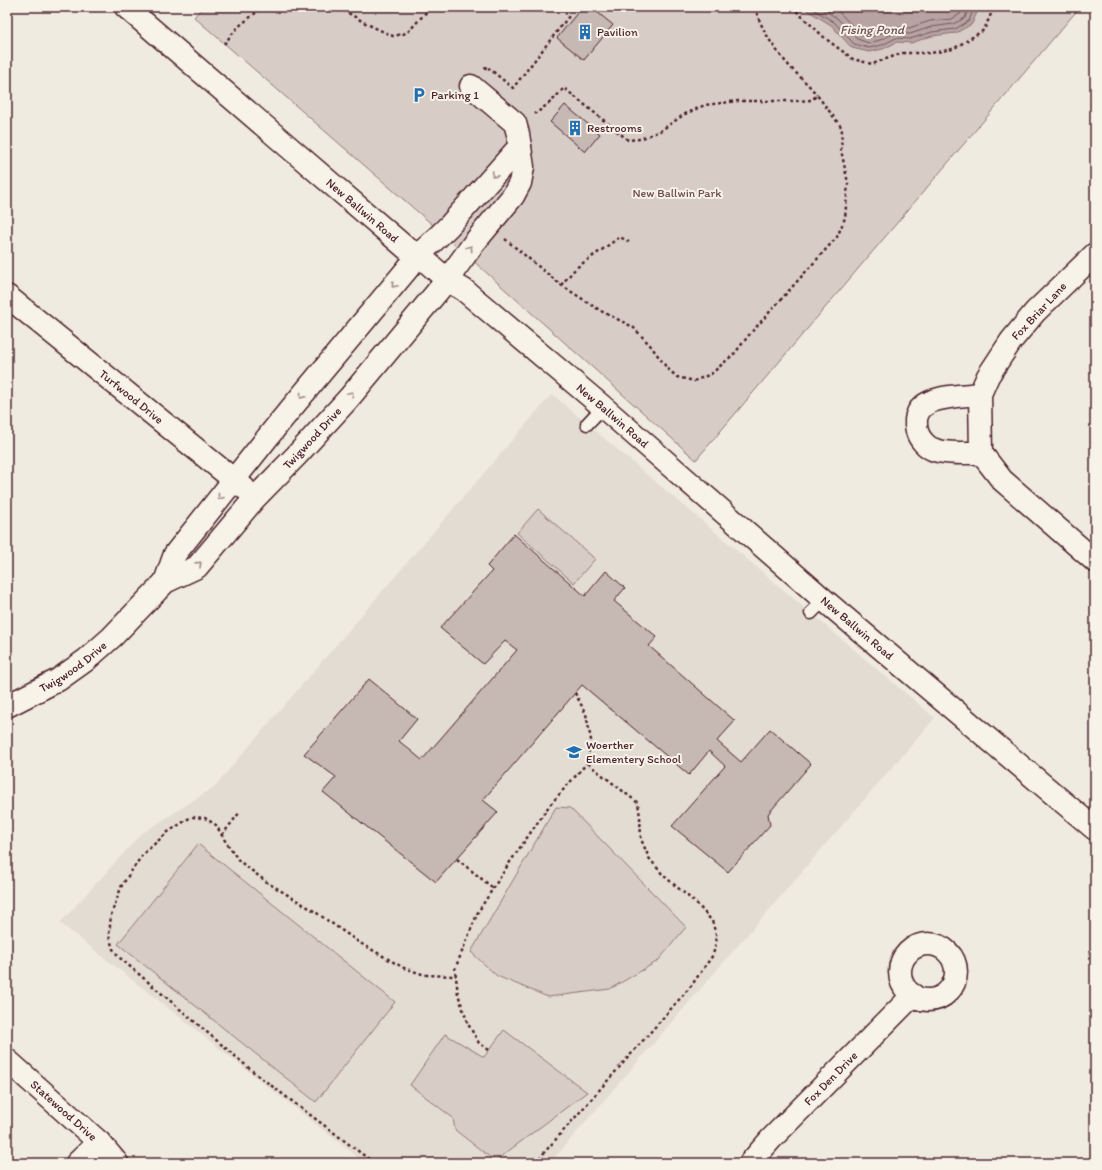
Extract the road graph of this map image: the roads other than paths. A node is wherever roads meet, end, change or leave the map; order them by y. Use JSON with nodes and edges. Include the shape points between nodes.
{"nodes":[{"id":1,"x":126,"y":7,"type":"edge"},
{"id":2,"x":471,"y":86,"type":"road end"},
{"id":3,"x":520,"y":146,"type":"junction"},
{"id":4,"x":1095,"y":254,"type":"edge"},
{"id":5,"x":419,"y":255,"type":"junction"},
{"id":6,"x":447,"y":280,"type":"junction"},
{"id":7,"x":8,"y":301,"type":"edge"},
{"id":8,"x":980,"y":394,"type":"junction"},
{"id":9,"x":603,"y":406,"type":"junction"},
{"id":10,"x":587,"y":424,"type":"dead end"},
{"id":11,"x":981,"y":453,"type":"junction"},
{"id":12,"x":234,"y":479,"type":"junction"},
{"id":13,"x":255,"y":498,"type":"junction"},
{"id":14,"x":1095,"y":561,"type":"edge"},
{"id":15,"x":165,"y":582,"type":"junction"},
{"id":16,"x":7,"y":706,"type":"edge"},
{"id":17,"x":1095,"y":829,"type":"edge"},
{"id":18,"x":913,"y":995,"type":"dead end"},
{"id":19,"x":7,"y":1060,"type":"edge"},
{"id":20,"x":99,"y":1142,"type":"junction"},
{"id":21,"x":77,"y":1163,"type":"edge"},
{"id":22,"x":117,"y":1163,"type":"edge"},
{"id":23,"x":750,"y":1163,"type":"edge"}],
"edges":[{"from":1,"to":5,"type":"street","name":"New Ballwin Road","via":[[406,248]]},
{"from":2,"to":3,"type":"street","via":[[515,123]]},
{"from":3,"to":5,"type":"street","one_way":true,"via":[[449,226]]},
{"from":6,"to":3,"type":"street","one_way":true,"via":[[513,196],[520,183],[523,168]]},
{"from":4,"to":8,"type":"street","name":"Fox Briar Lane","via":[[1020,330],[998,358]]},
{"from":5,"to":6,"type":"street","name":"New Ballwin Road"},
{"from":5,"to":12,"type":"street","name":"Twigwood Drive","one_way":true},
{"from":6,"to":9,"type":"street","name":"New Ballwin Road","via":[[464,290]]},
{"from":13,"to":6,"type":"street","name":"Twigwood Drive","one_way":true,"via":[[349,398]]},
{"from":7,"to":12,"type":"street","name":"Turfwood Drive"},
{"from":8,"to":11,"type":"street","name":"Fox Briar Lane"},
{"from":8,"to":11,"type":"street","via":[[930,401],[916,416],[916,425],[922,442],[936,451]]},
{"from":9,"to":10,"type":"lane"},
{"from":9,"to":17,"type":"street","name":"New Ballwin Road","via":[[817,606]]},
{"from":11,"to":14,"type":"street","via":[[1002,480]]},
{"from":12,"to":13,"type":"street","name":"Turfwood Drive"},
{"from":12,"to":15,"type":"street","name":"Twigwood Drive","one_way":true,"via":[[175,554]]},
{"from":15,"to":13,"type":"street","name":"Twigwood Drive","one_way":true,"via":[[197,567]]},
{"from":15,"to":16,"type":"street","name":"Twigwood Drive","via":[[86,660],[58,680]]},
{"from":18,"to":23,"type":"street","name":"Fox Den Drive"},
{"from":19,"to":20,"type":"street","name":"Statewood Drive"},
{"from":20,"to":21,"type":"street"},
{"from":20,"to":22,"type":"street","name":"Statewood Drive"}]}
